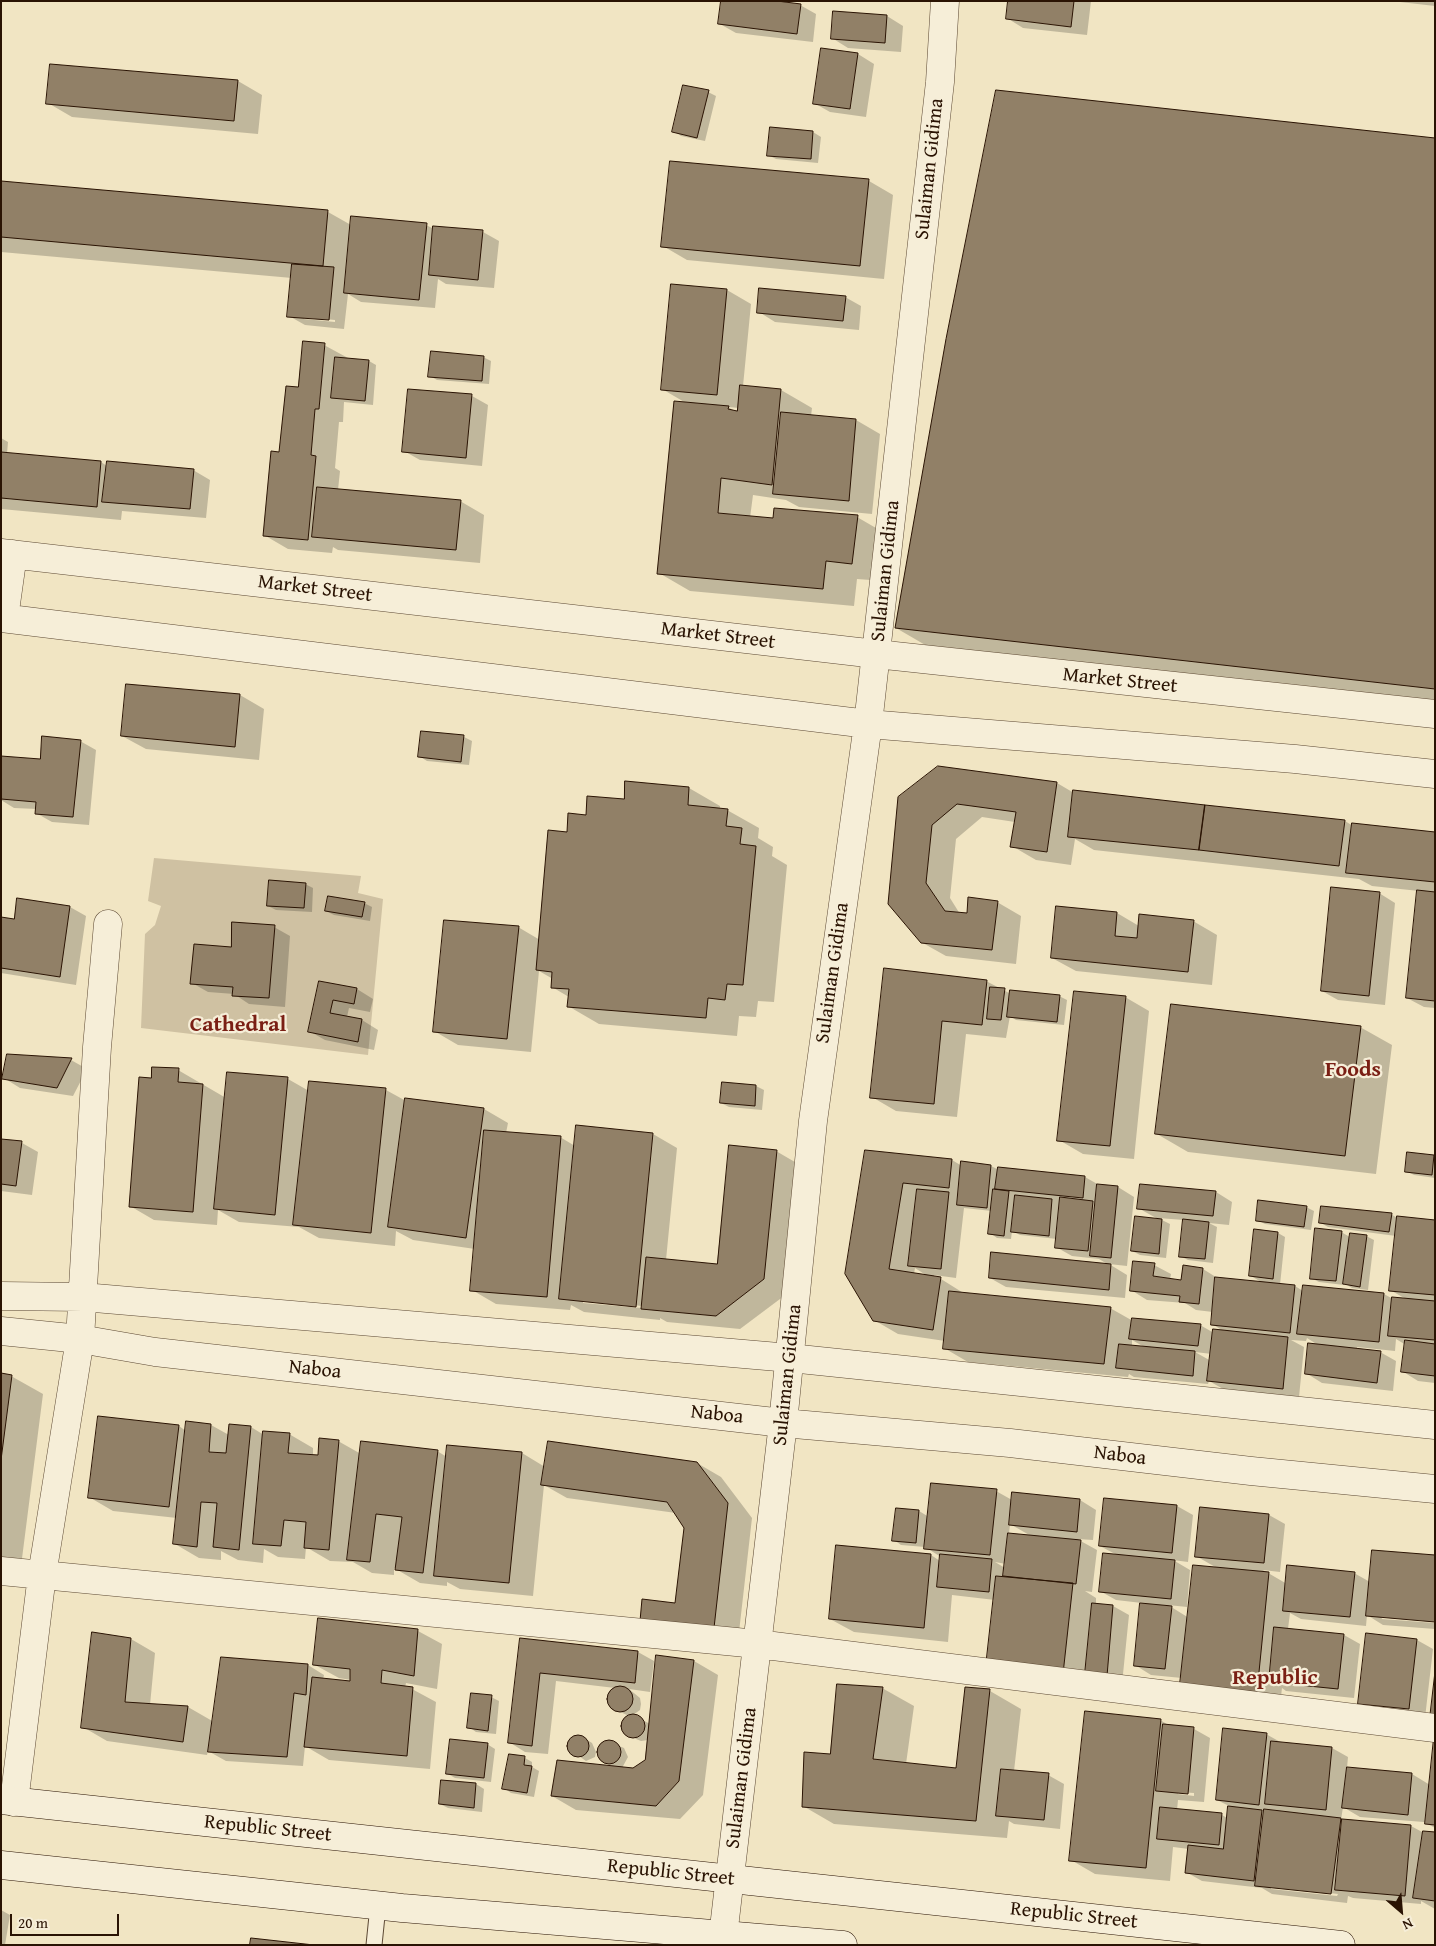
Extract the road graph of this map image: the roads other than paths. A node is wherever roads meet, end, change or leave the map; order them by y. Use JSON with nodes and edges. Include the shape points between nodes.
{"nodes":[{"id":1,"x":945,"y":1,"type":"edge"},
{"id":2,"x":7,"y":553,"type":"edge"},
{"id":3,"x":3,"y":618,"type":"edge"},
{"id":4,"x":876,"y":654,"type":"junction"},
{"id":5,"x":1435,"y":714,"type":"edge"},
{"id":6,"x":868,"y":724,"type":"junction"},
{"id":7,"x":1435,"y":774,"type":"edge"},
{"id":8,"x":108,"y":924,"type":"dead end"},
{"id":9,"x":1,"y":1296,"type":"edge"},
{"id":10,"x":83,"y":1297,"type":"junction"},
{"id":11,"x":1,"y":1331,"type":"edge"},
{"id":12,"x":80,"y":1338,"type":"junction"},
{"id":13,"x":790,"y":1358,"type":"junction"},
{"id":14,"x":783,"y":1423,"type":"junction"},
{"id":15,"x":1435,"y":1425,"type":"edge"},
{"id":16,"x":1435,"y":1489,"type":"edge"},
{"id":17,"x":1,"y":1571,"type":"edge"},
{"id":18,"x":42,"y":1575,"type":"junction"},
{"id":19,"x":757,"y":1644,"type":"junction"},
{"id":20,"x":1435,"y":1728,"type":"edge"},
{"id":21,"x":8,"y":1801,"type":"edge"},
{"id":22,"x":1,"y":1865,"type":"edge"},
{"id":23,"x":730,"y":1879,"type":"junction"},
{"id":24,"x":378,"y":1906,"type":"junction"},
{"id":25,"x":723,"y":1939,"type":"edge"},
{"id":26,"x":374,"y":1945,"type":"edge"},
{"id":27,"x":843,"y":1945,"type":"edge"},
{"id":28,"x":1341,"y":1945,"type":"edge"}],
"edges":[{"from":1,"to":4,"type":"street","name":"Sulaiman Gidima","via":[[940,82]]},
{"from":2,"to":3,"type":"street"},
{"from":2,"to":4,"type":"street","name":"Market Street"},
{"from":3,"to":6,"type":"street"},
{"from":4,"to":5,"type":"street","name":"Market Street"},
{"from":4,"to":6,"type":"street","name":"Sulaiman Gidima"},
{"from":6,"to":7,"type":"street","via":[[1285,758]]},
{"from":6,"to":13,"type":"street","name":"Sulaiman Gidima","via":[[813,1120]]},
{"from":8,"to":10,"type":"street","via":[[97,1047]]},
{"from":9,"to":10,"type":"street"},
{"from":10,"to":12,"type":"street"},
{"from":10,"to":13,"type":"street"},
{"from":11,"to":12,"type":"street","name":"Naboa"},
{"from":12,"to":14,"type":"street","name":"Naboa","via":[[155,1352]]},
{"from":12,"to":18,"type":"street"},
{"from":13,"to":14,"type":"street","name":"Sulaiman Gidima"},
{"from":13,"to":15,"type":"street"},
{"from":14,"to":16,"type":"street","name":"Naboa","via":[[1010,1443],[1251,1472]]},
{"from":14,"to":19,"type":"street","name":"Sulaiman Gidima"},
{"from":17,"to":18,"type":"street"},
{"from":18,"to":19,"type":"street"},
{"from":18,"to":21,"type":"street"},
{"from":19,"to":20,"type":"street"},
{"from":19,"to":23,"type":"street","name":"Sulaiman Gidima"},
{"from":21,"to":23,"type":"street","name":"Republic Street"},
{"from":22,"to":24,"type":"street"},
{"from":23,"to":25,"type":"street","name":"Sulaiman Gidima"},
{"from":23,"to":28,"type":"street","name":"Republic Street"},
{"from":24,"to":25,"type":"street"},
{"from":24,"to":26,"type":"lane"},
{"from":25,"to":27,"type":"street"}]}
